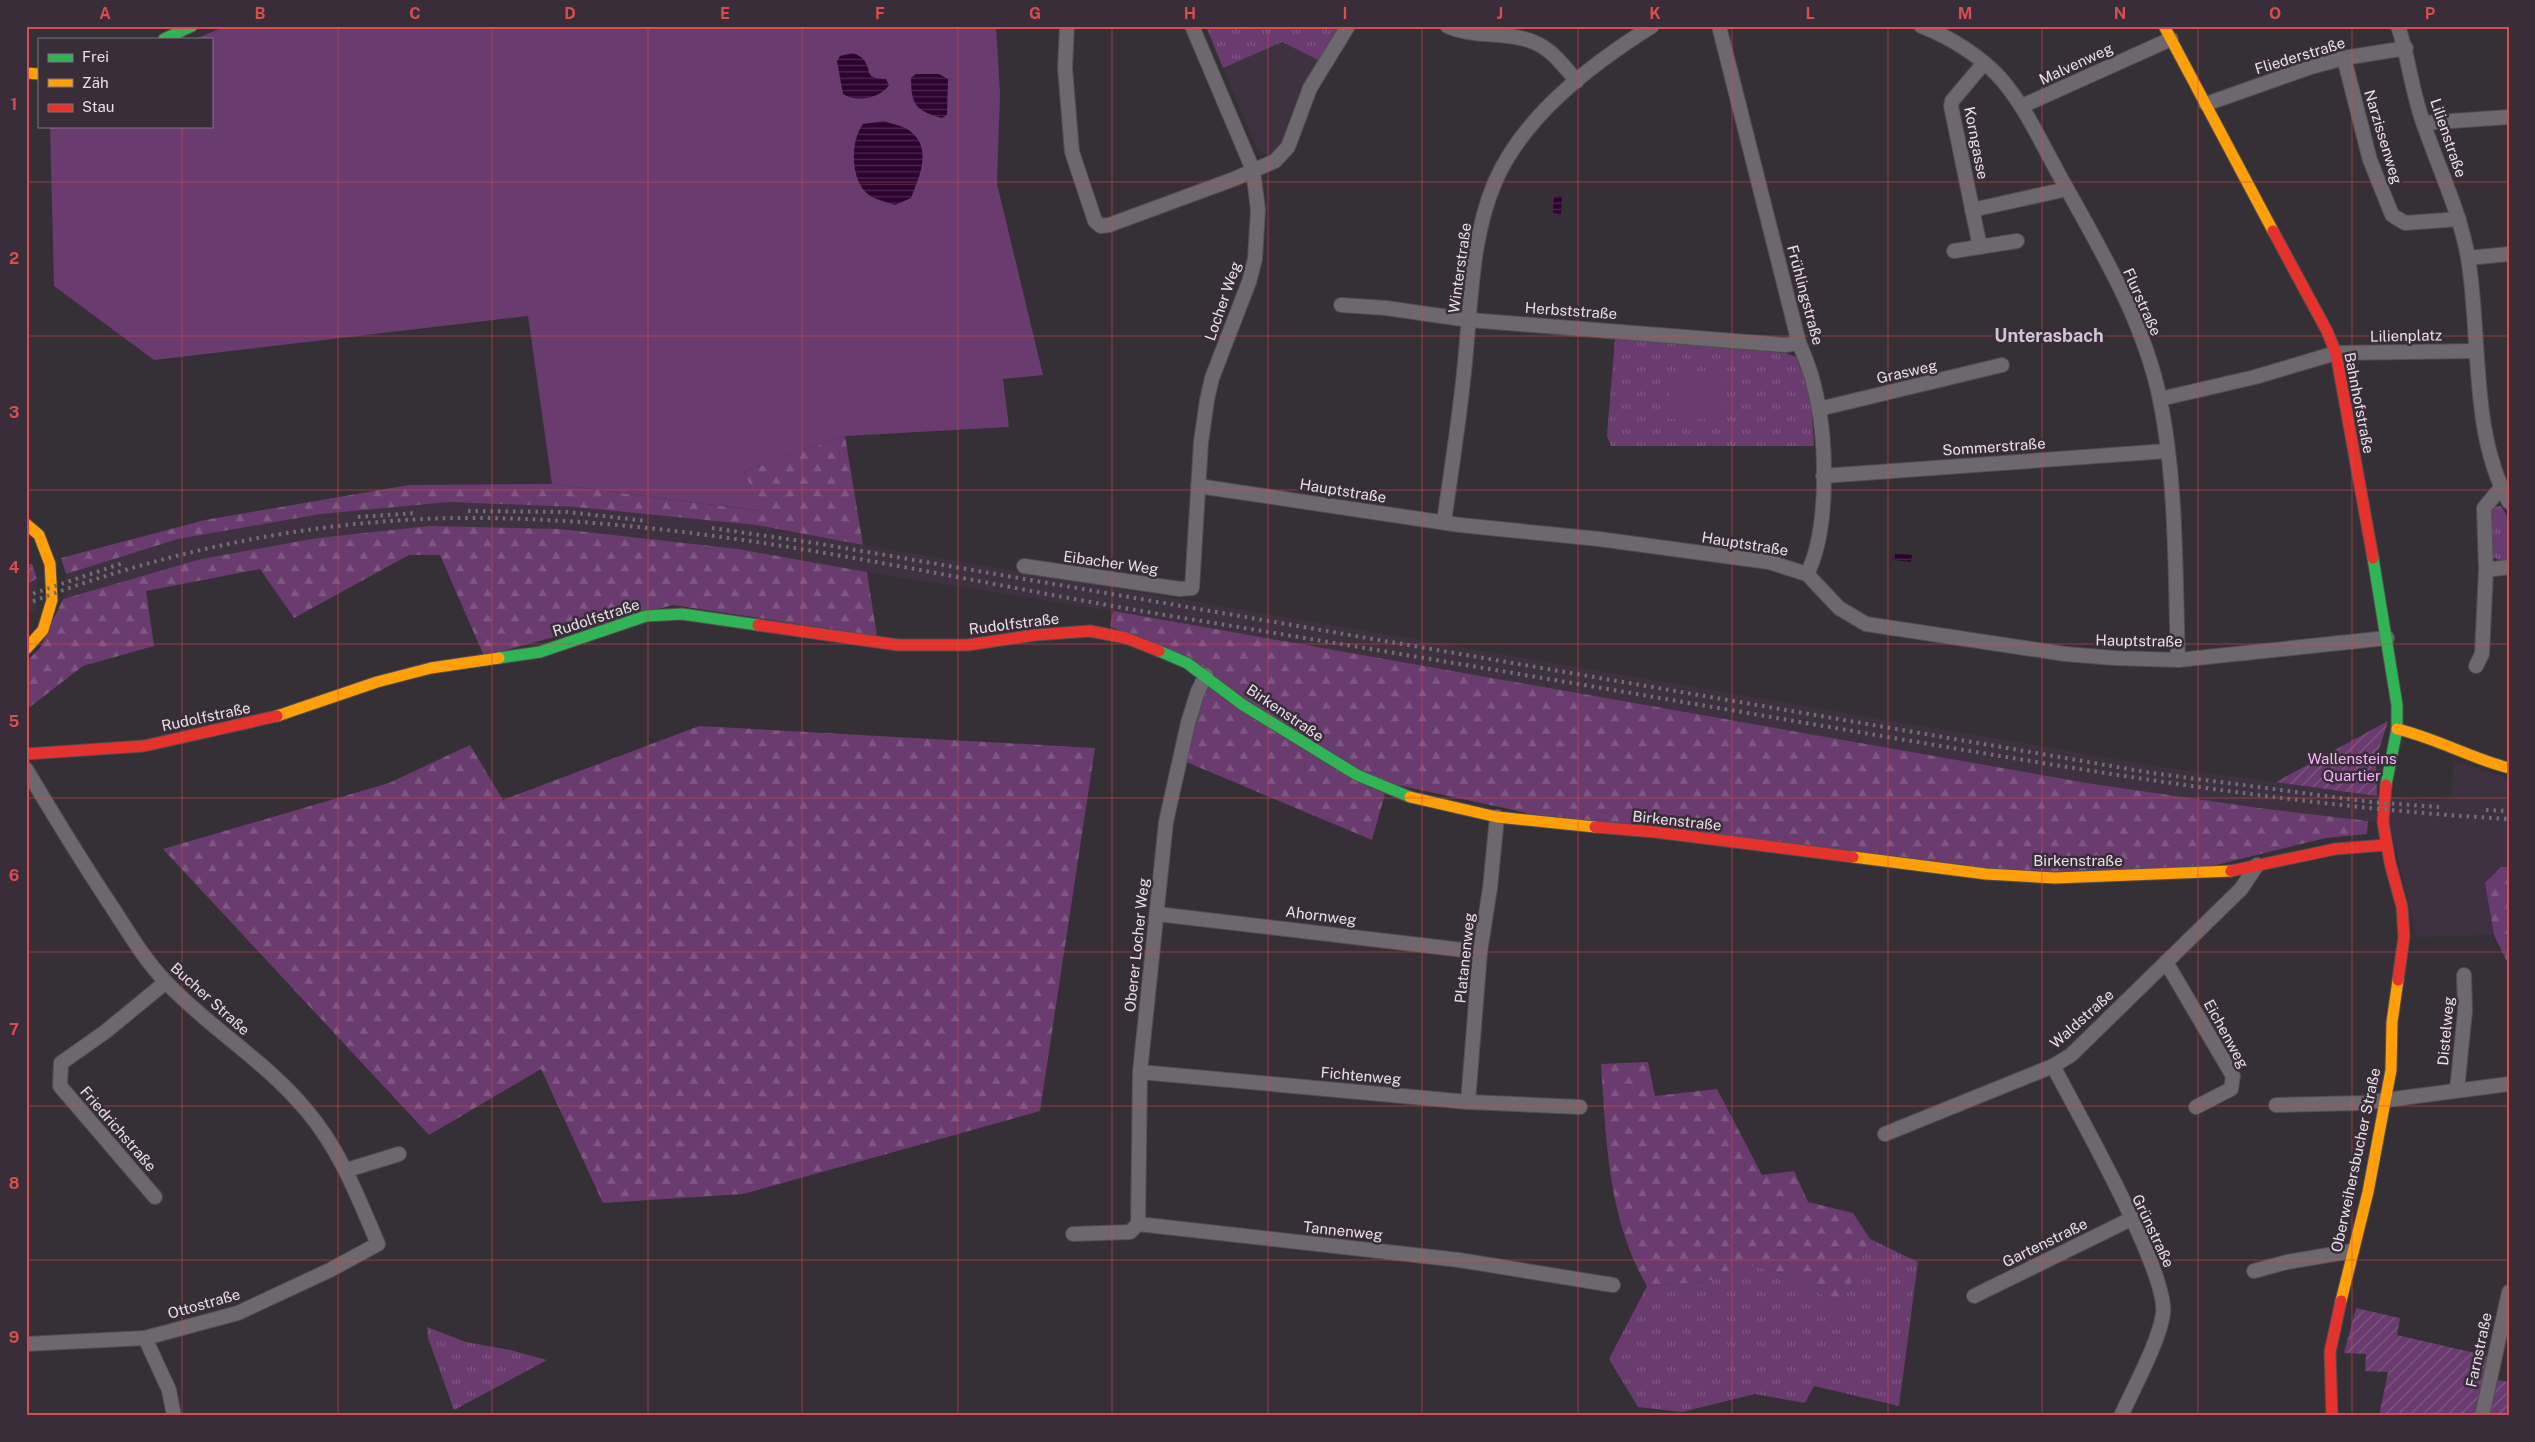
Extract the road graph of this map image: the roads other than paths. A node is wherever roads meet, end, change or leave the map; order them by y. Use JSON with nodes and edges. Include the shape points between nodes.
{"nodes":[{"id":1,"x":192,"y":26,"type":"edge"},
{"id":2,"x":1067,"y":26,"type":"edge"},
{"id":3,"x":1192,"y":26,"type":"edge"},
{"id":4,"x":1348,"y":26,"type":"edge"},
{"id":5,"x":1447,"y":26,"type":"edge"},
{"id":6,"x":1652,"y":26,"type":"edge"},
{"id":7,"x":1719,"y":26,"type":"edge"},
{"id":8,"x":1921,"y":26,"type":"edge"},
{"id":9,"x":2164,"y":26,"type":"edge"},
{"id":10,"x":2398,"y":26,"type":"edge"},
{"id":11,"x":166,"y":38,"type":"edge"},
{"id":12,"x":2171,"y":39,"type":"junction"},
{"id":13,"x":2406,"y":48,"type":"junction"},
{"id":14,"x":2344,"y":58,"type":"junction"},
{"id":15,"x":1984,"y":63,"type":"junction"},
{"id":16,"x":1577,"y":81,"type":"junction"},
{"id":17,"x":2206,"y":104,"type":"junction"},
{"id":18,"x":2022,"y":106,"type":"junction"},
{"id":19,"x":2509,"y":117,"type":"edge"},
{"id":20,"x":2423,"y":123,"type":"junction"},
{"id":21,"x":1253,"y":170,"type":"junction"},
{"id":22,"x":2066,"y":189,"type":"junction"},
{"id":23,"x":1972,"y":210,"type":"junction"},
{"id":24,"x":2459,"y":219,"type":"junction"},
{"id":25,"x":2017,"y":240,"type":"dead end"},
{"id":26,"x":1980,"y":247,"type":"junction"},
{"id":27,"x":1954,"y":251,"type":"dead end"},
{"id":28,"x":2509,"y":254,"type":"edge"},
{"id":29,"x":2468,"y":258,"type":"junction"},
{"id":30,"x":1341,"y":305,"type":"dead end"},
{"id":31,"x":1469,"y":320,"type":"junction"},
{"id":32,"x":1799,"y":343,"type":"junction"},
{"id":33,"x":2336,"y":353,"type":"junction"},
{"id":34,"x":2476,"y":355,"type":"junction"},
{"id":35,"x":2002,"y":365,"type":"dead end"},
{"id":36,"x":2160,"y":399,"type":"junction"},
{"id":37,"x":1819,"y":409,"type":"junction"},
{"id":38,"x":2167,"y":450,"type":"junction"},
{"id":39,"x":1823,"y":476,"type":"junction"},
{"id":40,"x":1198,"y":486,"type":"junction"},
{"id":41,"x":2500,"y":486,"type":"junction"},
{"id":42,"x":2509,"y":502,"type":"edge"},
{"id":43,"x":1444,"y":522,"type":"junction"},
{"id":44,"x":26,"y":524,"type":"edge"},
{"id":45,"x":1024,"y":566,"type":"dead end"},
{"id":46,"x":2509,"y":567,"type":"edge"},
{"id":47,"x":2486,"y":570,"type":"junction"},
{"id":48,"x":1807,"y":574,"type":"junction"},
{"id":49,"x":1192,"y":588,"type":"joint"},
{"id":50,"x":2387,"y":638,"type":"junction"},
{"id":51,"x":26,"y":649,"type":"edge"},
{"id":52,"x":2178,"y":660,"type":"junction"},
{"id":53,"x":2476,"y":666,"type":"dead end"},
{"id":54,"x":1206,"y":675,"type":"junction"},
{"id":55,"x":2397,"y":729,"type":"junction"},
{"id":56,"x":26,"y":754,"type":"edge"},
{"id":57,"x":2509,"y":768,"type":"edge"},
{"id":58,"x":26,"y":769,"type":"edge"},
{"id":59,"x":1497,"y":817,"type":"junction"},
{"id":60,"x":2383,"y":822,"type":"joint"},
{"id":61,"x":2386,"y":845,"type":"junction"},
{"id":62,"x":2257,"y":865,"type":"junction"},
{"id":63,"x":1157,"y":914,"type":"junction"},
{"id":64,"x":1480,"y":952,"type":"junction"},
{"id":65,"x":2166,"y":962,"type":"junction"},
{"id":66,"x":2464,"y":975,"type":"dead end"},
{"id":67,"x":166,"y":982,"type":"junction"},
{"id":68,"x":2053,"y":1066,"type":"junction"},
{"id":69,"x":1140,"y":1072,"type":"junction"},
{"id":70,"x":2509,"y":1084,"type":"edge"},
{"id":71,"x":2457,"y":1090,"type":"junction"},
{"id":72,"x":2385,"y":1100,"type":"junction"},
{"id":73,"x":1468,"y":1102,"type":"junction"},
{"id":74,"x":2276,"y":1104,"type":"dead end"},
{"id":75,"x":1580,"y":1107,"type":"dead end"},
{"id":76,"x":2196,"y":1107,"type":"dead end"},
{"id":77,"x":1885,"y":1134,"type":"dead end"},
{"id":78,"x":399,"y":1154,"type":"dead end"},
{"id":79,"x":348,"y":1170,"type":"junction"},
{"id":80,"x":155,"y":1197,"type":"dead end"},
{"id":81,"x":2131,"y":1220,"type":"junction"},
{"id":82,"x":1138,"y":1224,"type":"junction"},
{"id":83,"x":1073,"y":1234,"type":"dead end"},
{"id":84,"x":378,"y":1244,"type":"joint"},
{"id":85,"x":2352,"y":1251,"type":"junction"},
{"id":86,"x":2254,"y":1271,"type":"dead end"},
{"id":87,"x":1613,"y":1285,"type":"dead end"},
{"id":88,"x":2509,"y":1292,"type":"edge"},
{"id":89,"x":1974,"y":1296,"type":"dead end"},
{"id":90,"x":145,"y":1338,"type":"junction"},
{"id":91,"x":26,"y":1344,"type":"edge"},
{"id":92,"x":174,"y":1416,"type":"edge"},
{"id":93,"x":2121,"y":1416,"type":"edge"},
{"id":94,"x":2332,"y":1416,"type":"edge"},
{"id":95,"x":2482,"y":1416,"type":"edge"}],
"edges":[{"from":1,"to":11,"type":"street"},
{"from":2,"to":21,"type":"street","via":[[1065,68],[1072,152],[1095,222],[1109,226]]},
{"from":3,"to":21,"type":"street","name":"Locher Weg"},
{"from":4,"to":21,"type":"street","via":[[1310,88],[1288,147],[1275,161]]},
{"from":5,"to":16,"type":"street","via":[[1462,32],[1526,39],[1540,44],[1556,56]]},
{"from":6,"to":16,"type":"street","name":"Winterstraße"},
{"from":7,"to":32,"type":"street","name":"Frühlingstraße"},
{"from":8,"to":15,"type":"street","name":"Flurstraße"},
{"from":9,"to":12,"type":"street","name":"Bahnhofstraße"},
{"from":10,"to":13,"type":"street","name":"Lilienstraße"},
{"from":12,"to":17,"type":"street","name":"Bahnhofstraße"},
{"from":12,"to":18,"type":"street","name":"Malvenweg"},
{"from":13,"to":14,"type":"street","name":"Fliederstraße"},
{"from":13,"to":20,"type":"street","name":"Lilienstraße"},
{"from":14,"to":17,"type":"street","name":"Fliederstraße"},
{"from":14,"to":24,"type":"street","name":"Narzissenweg","via":[[2370,160],[2392,215],[2404,223]]},
{"from":15,"to":18,"type":"street","name":"Flurstraße"},
{"from":15,"to":23,"type":"street","name":"Korngasse","via":[[1951,106]]},
{"from":16,"to":31,"type":"street","name":"Winterstraße","via":[[1526,132],[1496,182],[1478,242]]},
{"from":17,"to":33,"type":"street","name":"Bahnhofstraße"},
{"from":18,"to":22,"type":"street","name":"Flurstraße"},
{"from":19,"to":20,"type":"street"},
{"from":20,"to":24,"type":"street","name":"Lilienstraße"},
{"from":21,"to":40,"type":"street","name":"Locher Weg","via":[[1258,210],[1255,259],[1212,381],[1201,442]]},
{"from":22,"to":23,"type":"street"},
{"from":22,"to":36,"type":"street","name":"Flurstraße","via":[[2114,277],[2134,322]]},
{"from":23,"to":26,"type":"street","name":"Korngasse"},
{"from":24,"to":29,"type":"street","name":"Lilienstraße"},
{"from":25,"to":26,"type":"street"},
{"from":26,"to":27,"type":"street"},
{"from":28,"to":29,"type":"street"},
{"from":29,"to":34,"type":"street"},
{"from":30,"to":31,"type":"street","name":"Herbststraße"},
{"from":31,"to":32,"type":"street","name":"Herbststraße","via":[[1785,345]]},
{"from":31,"to":43,"type":"street","name":"Winterstraße"},
{"from":32,"to":37,"type":"street","name":"Frühlingstraße"},
{"from":33,"to":34,"type":"street","name":"Lilienplatz"},
{"from":33,"to":36,"type":"street","name":"Lilienplatz","via":[[2255,377]]},
{"from":33,"to":50,"type":"street","name":"Bahnhofstraße"},
{"from":34,"to":41,"type":"street","via":[[2484,419],[2495,477]]},
{"from":35,"to":37,"type":"street","name":"Grasweg"},
{"from":36,"to":38,"type":"street","name":"Flurstraße"},
{"from":37,"to":39,"type":"street","name":"Frühlingstraße"},
{"from":38,"to":39,"type":"street","name":"Sommerstraße"},
{"from":38,"to":52,"type":"street","name":"Flurstraße"},
{"from":39,"to":48,"type":"street","name":"Frühlingstraße","via":[[1819,542]]},
{"from":40,"to":43,"type":"street","name":"Hauptstraße"},
{"from":40,"to":49,"type":"street","name":"Locher Weg"},
{"from":41,"to":42,"type":"street"},
{"from":41,"to":47,"type":"street","via":[[2484,508]]},
{"from":43,"to":48,"type":"street","name":"Hauptstraße","via":[[1769,562]]},
{"from":44,"to":51,"type":"street","via":[[39,535],[50,564],[52,600],[43,630]]},
{"from":45,"to":49,"type":"street","name":"Eibacher Weg","via":[[1180,589]]},
{"from":46,"to":47,"type":"street"},
{"from":47,"to":53,"type":"street","via":[[2482,654]]},
{"from":48,"to":52,"type":"street","name":"Hauptstraße","via":[[1851,617],[1881,628],[2064,654]]},
{"from":50,"to":52,"type":"street","name":"Hauptstraße"},
{"from":50,"to":55,"type":"street","name":"Bahnhofstraße","via":[[2397,705]]},
{"from":54,"to":56,"type":"street","name":"Rudolfstraße","via":[[1187,663],[1126,638],[1090,631],[968,645],[898,645],[682,614],[646,616],[540,652],[431,668],[377,682],[274,717],[205,733],[144,746]]},
{"from":54,"to":59,"type":"street","name":"Birkenstraße","via":[[1279,729],[1357,775],[1400,794]]},
{"from":54,"to":63,"type":"street","name":"Oberer Locher Weg","via":[[1188,724],[1173,787],[1166,822]]},
{"from":55,"to":57,"type":"street"},
{"from":55,"to":60,"type":"street","name":"Bahnhofstraße","via":[[2387,770]]},
{"from":58,"to":67,"type":"street","name":"Bucher Straße","via":[[146,960]]},
{"from":59,"to":62,"type":"street","name":"Birkenstraße","via":[[1655,832],[1986,874],[2056,878],[2180,874],[2234,871]]},
{"from":59,"to":64,"type":"street","name":"Platanenweg"},
{"from":60,"to":61,"type":"street","name":"Oberweihersbucher Straße"},
{"from":61,"to":62,"type":"street","via":[[2335,849]]},
{"from":61,"to":72,"type":"street","name":"Oberweihersbucher Straße","via":[[2402,908],[2404,937]]},
{"from":62,"to":65,"type":"street","name":"Waldstraße","via":[[2241,889]]},
{"from":63,"to":64,"type":"street","name":"Ahornweg"},
{"from":63,"to":69,"type":"street","name":"Oberer Locher Weg"},
{"from":64,"to":73,"type":"street","name":"Platanenweg"},
{"from":65,"to":68,"type":"street","name":"Waldstraße","via":[[2071,1055]]},
{"from":65,"to":76,"type":"street","name":"Eichenweg","via":[[2233,1076],[2231,1089]]},
{"from":66,"to":71,"type":"street","name":"Distelweg","via":[[2465,1011]]},
{"from":67,"to":79,"type":"street","name":"Bucher Straße","via":[[301,1104]]},
{"from":67,"to":80,"type":"street","name":"Friedrichstraße","via":[[61,1063],[60,1086]]},
{"from":68,"to":77,"type":"street","name":"Waldstraße"},
{"from":68,"to":81,"type":"street","name":"Grünstraße"},
{"from":69,"to":73,"type":"street","name":"Fichtenweg"},
{"from":69,"to":82,"type":"street","name":"Oberer Locher Weg"},
{"from":70,"to":71,"type":"street"},
{"from":71,"to":72,"type":"street"},
{"from":72,"to":74,"type":"street"},
{"from":72,"to":85,"type":"street","name":"Oberweihersbucher Straße","via":[[2368,1192]]},
{"from":73,"to":75,"type":"street","name":"Fichtenweg"},
{"from":78,"to":79,"type":"street"},
{"from":79,"to":84,"type":"street","name":"Bucher Straße"},
{"from":81,"to":89,"type":"street","name":"Gartenstraße"},
{"from":81,"to":93,"type":"street","name":"Grünstraße","via":[[2157,1276],[2163,1314]]},
{"from":82,"to":83,"type":"street","name":"Tannenweg","via":[[1130,1232]]},
{"from":82,"to":87,"type":"street","name":"Tannenweg","via":[[1458,1260]]},
{"from":84,"to":90,"type":"street","name":"Ottostraße","via":[[238,1313]]},
{"from":85,"to":86,"type":"street"},
{"from":85,"to":94,"type":"street","name":"Oberweihersbucher Straße","via":[[2330,1352]]},
{"from":88,"to":95,"type":"street","name":"Farnstraße"},
{"from":90,"to":91,"type":"street","name":"Ottostraße"},
{"from":90,"to":92,"type":"street","via":[[169,1390]]}]}
